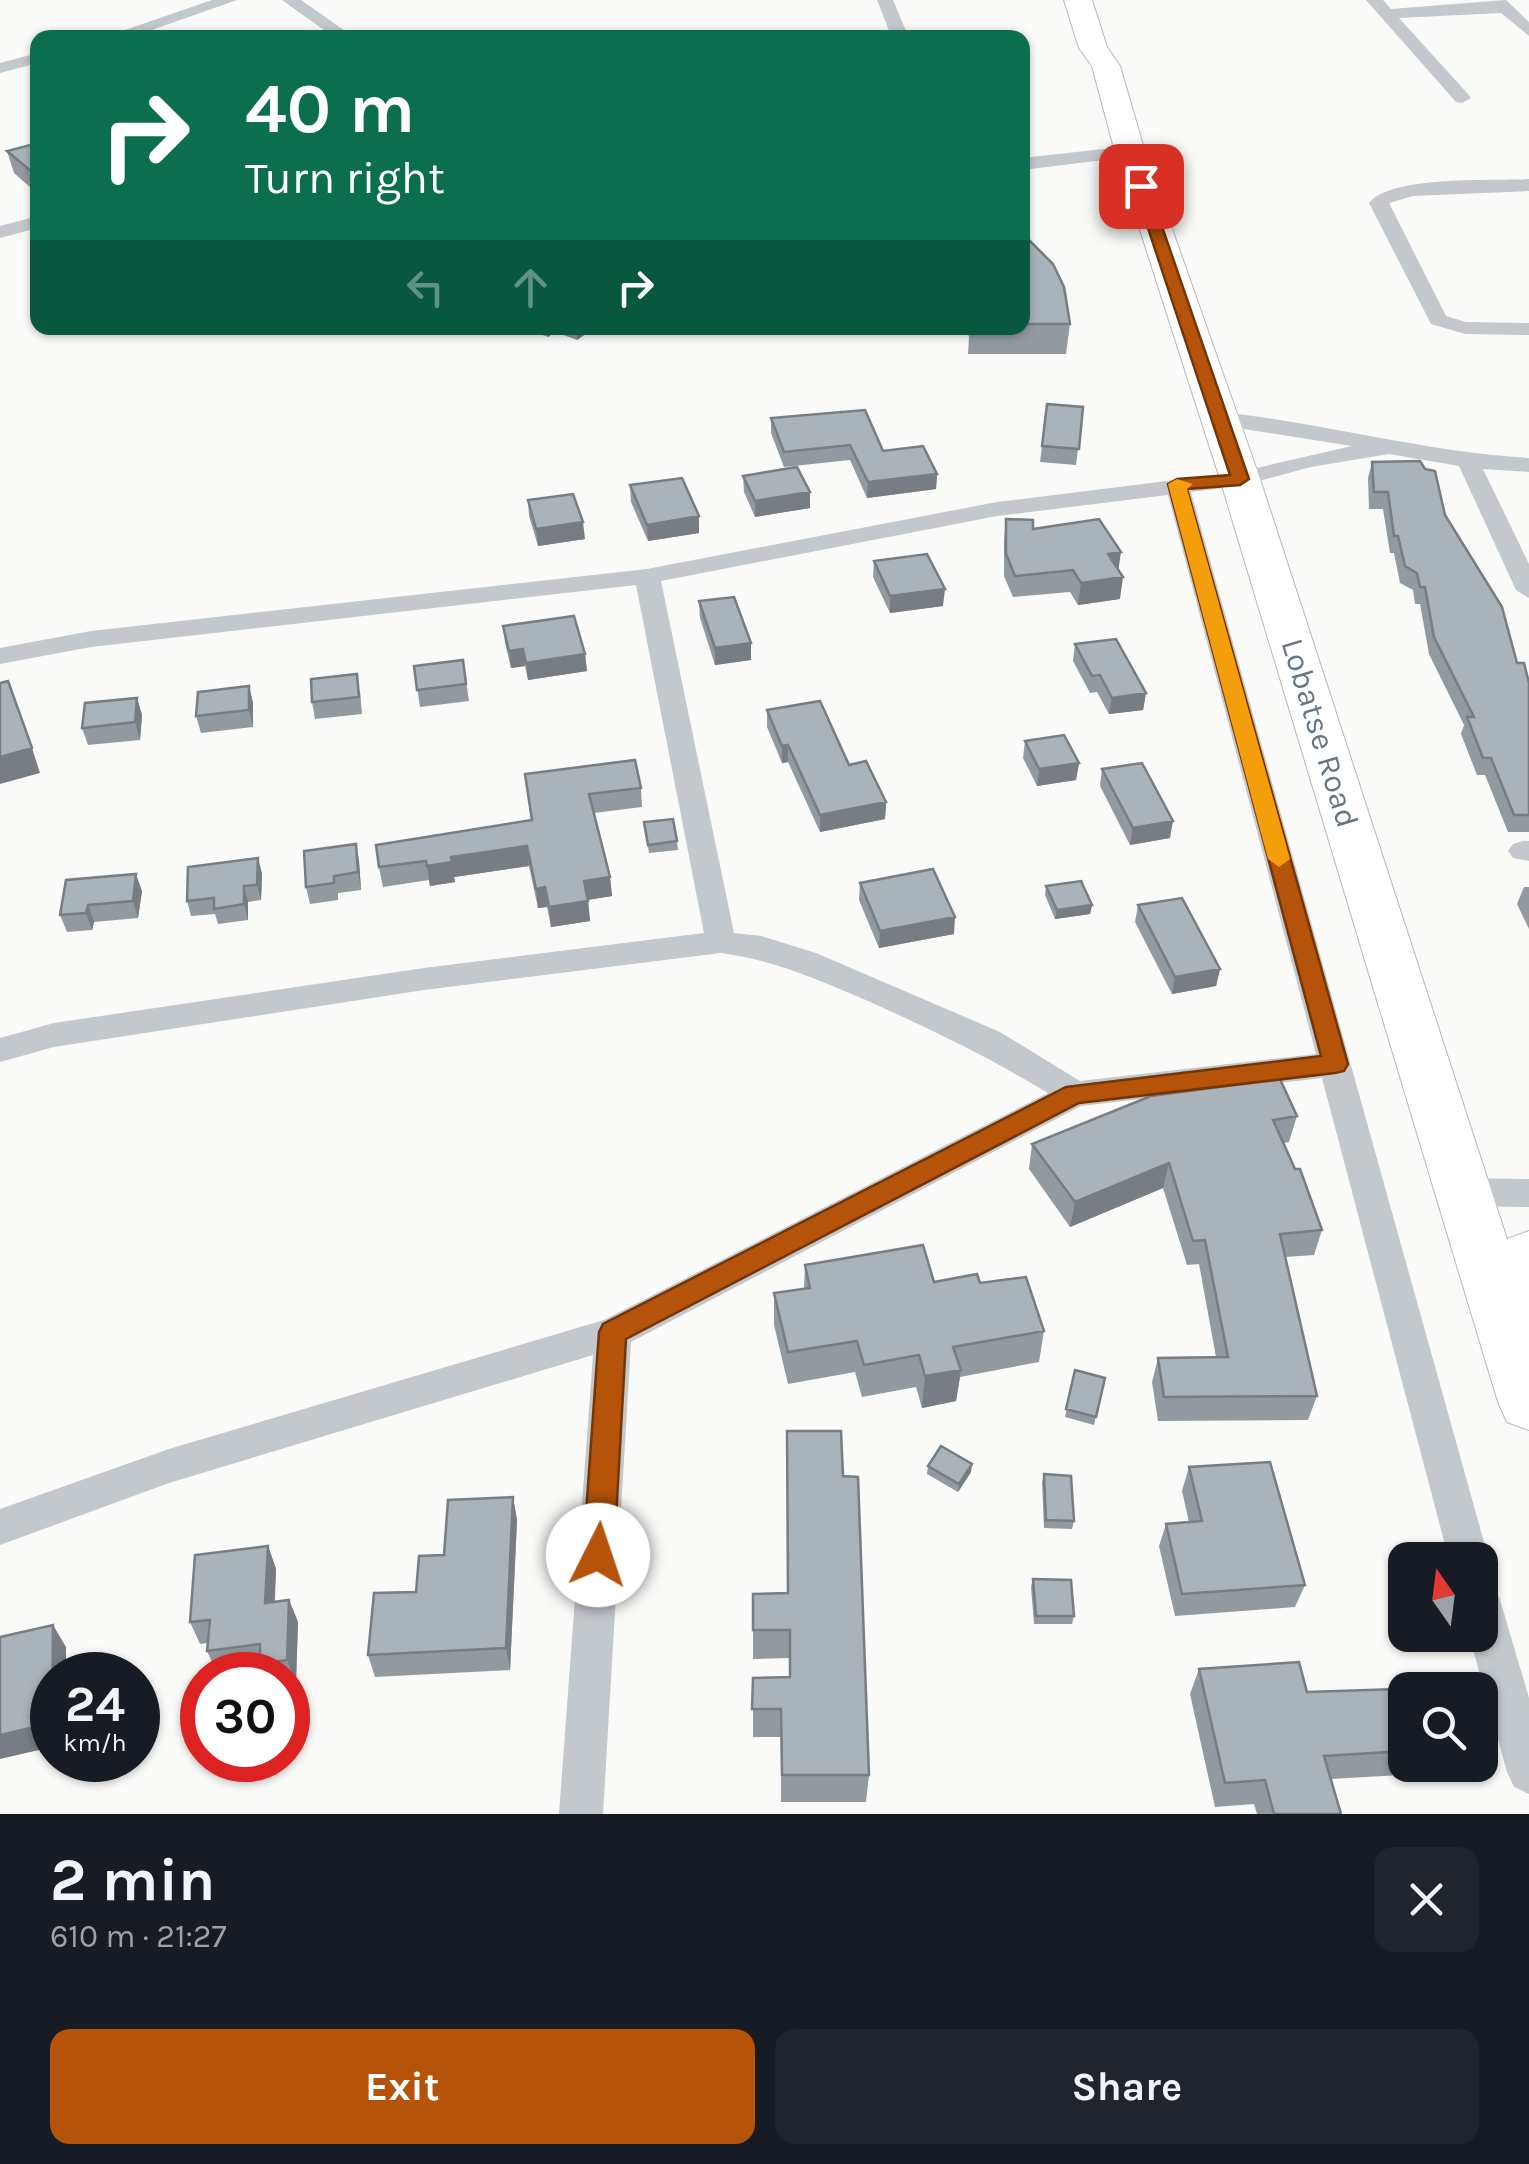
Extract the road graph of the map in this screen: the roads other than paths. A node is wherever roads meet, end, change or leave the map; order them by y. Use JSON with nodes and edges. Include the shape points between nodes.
{"nodes":[{"id":1,"x":290,"y":0,"type":"edge"},
{"id":2,"x":885,"y":0,"type":"edge"},
{"id":3,"x":1078,"y":0,"type":"edge"},
{"id":4,"x":1094,"y":0,"type":"edge"},
{"id":5,"x":1374,"y":0,"type":"edge"},
{"id":6,"x":215,"y":2,"type":"edge"},
{"id":7,"x":1501,"y":4,"type":"edge"},
{"id":8,"x":1387,"y":14,"type":"junction"},
{"id":9,"x":133,"y":30,"type":"edge"},
{"id":10,"x":335,"y":30,"type":"edge"},
{"id":11,"x":898,"y":30,"type":"edge"},
{"id":12,"x":1529,"y":31,"type":"edge"},
{"id":13,"x":30,"y":60,"type":"edge"},
{"id":14,"x":1106,"y":66,"type":"junction"},
{"id":15,"x":0,"y":68,"type":"edge"},
{"id":16,"x":1462,"y":98,"type":"dead end"},
{"id":17,"x":1130,"y":152,"type":"junction"},
{"id":18,"x":1030,"y":163,"type":"edge"},
{"id":19,"x":1529,"y":185,"type":"edge"},
{"id":20,"x":30,"y":224,"type":"edge"},
{"id":21,"x":0,"y":232,"type":"edge"},
{"id":22,"x":1529,"y":329,"type":"edge"},
{"id":23,"x":1220,"y":419,"type":"junction"},
{"id":24,"x":1384,"y":448,"type":"junction"},
{"id":25,"x":1470,"y":463,"type":"junction"},
{"id":26,"x":1529,"y":465,"type":"edge"},
{"id":27,"x":1240,"y":479,"type":"junction"},
{"id":28,"x":1177,"y":484,"type":"junction"},
{"id":29,"x":647,"y":576,"type":"junction"},
{"id":30,"x":1529,"y":590,"type":"edge"},
{"id":31,"x":0,"y":656,"type":"edge"},
{"id":32,"x":722,"y":942,"type":"junction"},
{"id":33,"x":0,"y":1050,"type":"edge"},
{"id":34,"x":1335,"y":1064,"type":"junction"},
{"id":35,"x":1075,"y":1094,"type":"junction"},
{"id":36,"x":1462,"y":1192,"type":"junction"},
{"id":37,"x":1529,"y":1193,"type":"edge"},
{"id":38,"x":1529,"y":1255,"type":"edge"},
{"id":39,"x":1498,"y":1305,"type":"junction"},
{"id":40,"x":613,"y":1332,"type":"junction"},
{"id":41,"x":1529,"y":1402,"type":"edge"},
{"id":42,"x":0,"y":1526,"type":"edge"},
{"id":43,"x":1463,"y":1542,"type":"edge"},
{"id":44,"x":1495,"y":1652,"type":"edge"},
{"id":45,"x":1529,"y":1772,"type":"edge"},
{"id":46,"x":582,"y":1814,"type":"edge"}],
"edges":[{"from":1,"to":10,"type":"street"},
{"from":2,"to":11,"type":"street"},
{"from":3,"to":14,"type":"highway","name":"Lobatse Road"},
{"from":4,"to":14,"type":"highway","name":"Lobatse Road"},
{"from":5,"to":8,"type":"street"},
{"from":6,"to":9,"type":"street"},
{"from":7,"to":8,"type":"street"},
{"from":7,"to":12,"type":"street"},
{"from":8,"to":16,"type":"street"},
{"from":13,"to":15,"type":"street"},
{"from":14,"to":17,"type":"highway","name":"Lobatse Road"},
{"from":17,"to":18,"type":"street"},
{"from":17,"to":23,"type":"highway","name":"Lobatse Road"},
{"from":19,"to":22,"type":"street","via":[[1412,190],[1379,204],[1438,320],[1465,328]]},
{"from":20,"to":21,"type":"street"},
{"from":23,"to":24,"type":"street"},
{"from":23,"to":27,"type":"highway","name":"Lobatse Road"},
{"from":24,"to":25,"type":"street"},
{"from":24,"to":27,"type":"street"},
{"from":25,"to":26,"type":"street"},
{"from":25,"to":30,"type":"street"},
{"from":27,"to":28,"type":"street"},
{"from":27,"to":36,"type":"highway","name":"Lobatse Road"},
{"from":28,"to":29,"type":"street","via":[[998,509]]},
{"from":28,"to":34,"type":"street"},
{"from":29,"to":31,"type":"street","via":[[91,638]]},
{"from":29,"to":32,"type":"street"},
{"from":32,"to":33,"type":"street","via":[[424,979],[54,1035]]},
{"from":32,"to":35,"type":"street","via":[[805,962],[989,1041]]},
{"from":34,"to":35,"type":"street"},
{"from":34,"to":43,"type":"street"},
{"from":35,"to":40,"type":"street"},
{"from":36,"to":37,"type":"street"},
{"from":36,"to":39,"type":"highway","name":"Lobatse Road"},
{"from":38,"to":39,"type":"highway"},
{"from":39,"to":41,"type":"highway","name":"Lobatse Road"},
{"from":40,"to":42,"type":"street","via":[[169,1466]]},
{"from":40,"to":46,"type":"street"},
{"from":44,"to":45,"type":"street"}]}
